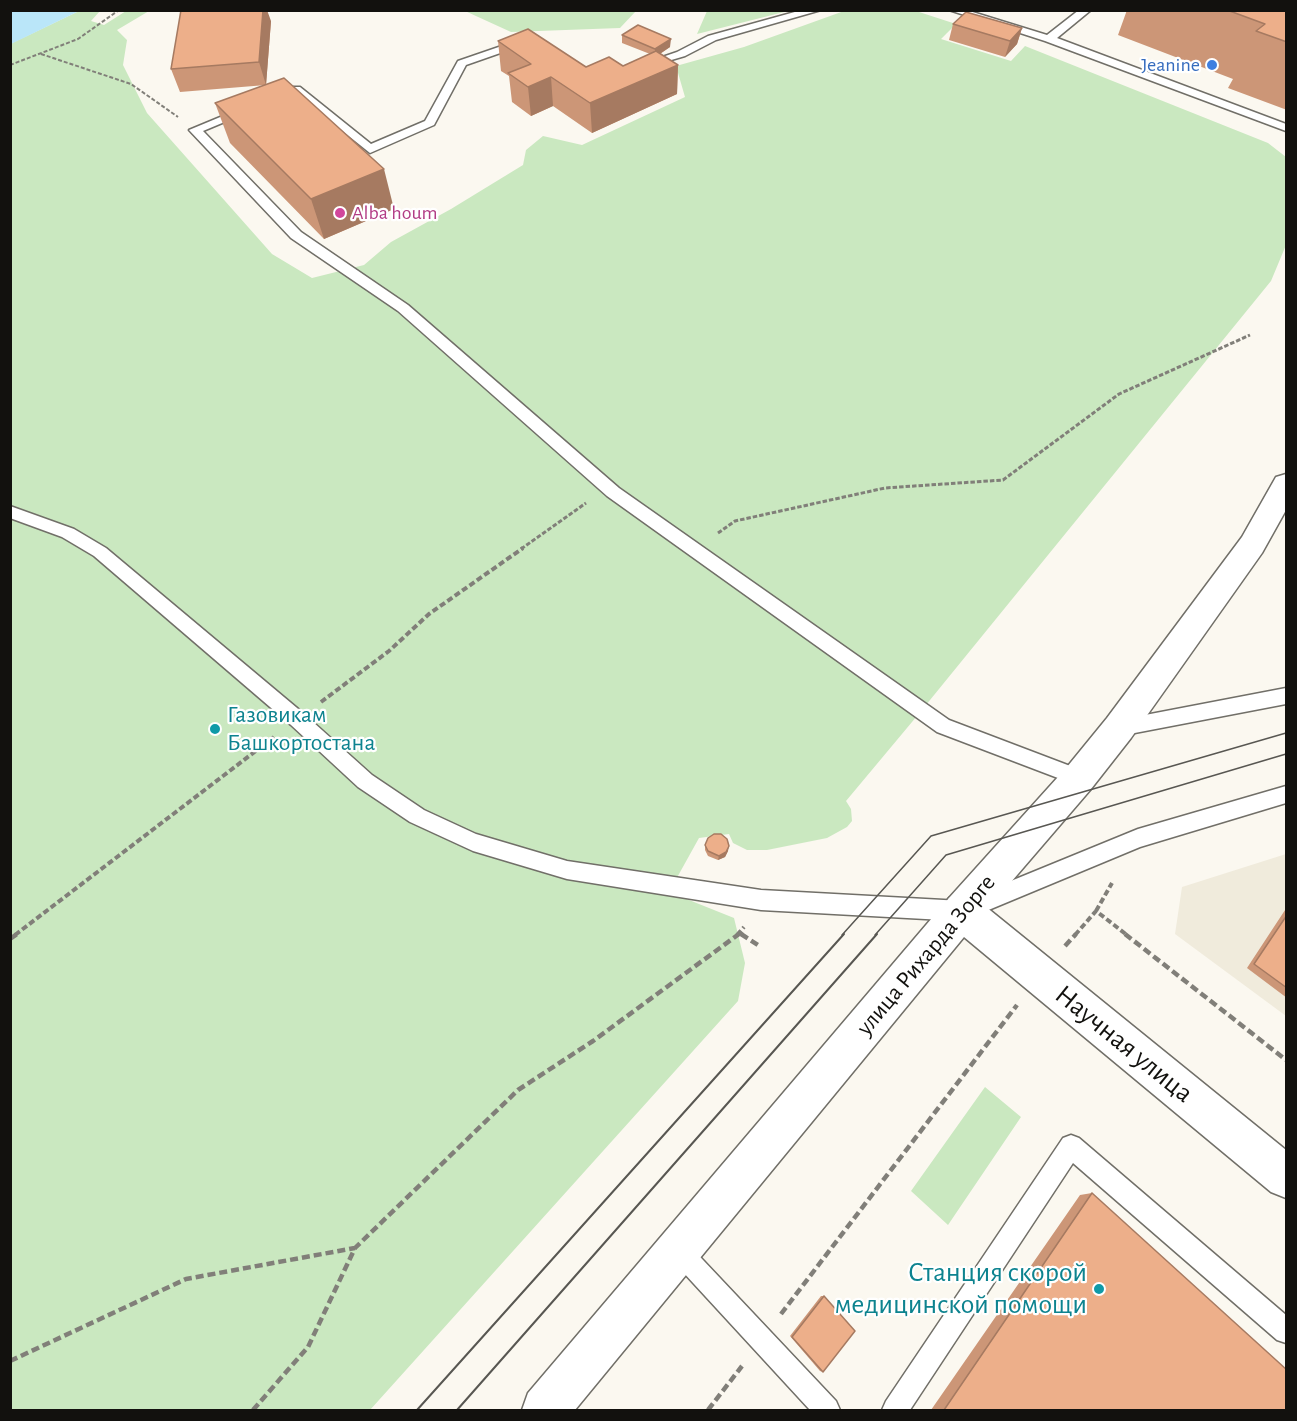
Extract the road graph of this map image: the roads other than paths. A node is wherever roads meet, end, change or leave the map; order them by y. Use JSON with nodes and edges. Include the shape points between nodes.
{"nodes":[{"id":1,"x":816,"y":10,"type":"edge"},
{"id":2,"x":954,"y":10,"type":"edge"},
{"id":3,"x":1086,"y":10,"type":"edge"},
{"id":4,"x":1049,"y":39,"type":"junction"},
{"id":5,"x":534,"y":46,"type":"edge"},
{"id":6,"x":631,"y":70,"type":"edge"},
{"id":7,"x":1287,"y":128,"type":"edge"},
{"id":8,"x":1287,"y":485,"type":"edge"},
{"id":9,"x":10,"y":512,"type":"edge"},
{"id":10,"x":1287,"y":696,"type":"edge"},
{"id":11,"x":1119,"y":728,"type":"junction"},
{"id":12,"x":1079,"y":778,"type":"junction"},
{"id":13,"x":1287,"y":795,"type":"edge"},
{"id":14,"x":962,"y":911,"type":"junction"},
{"id":15,"x":1287,"y":1177,"type":"edge"},
{"id":16,"x":679,"y":1251,"type":"junction"},
{"id":17,"x":1287,"y":1331,"type":"edge"},
{"id":18,"x":545,"y":1410,"type":"edge"},
{"id":19,"x":827,"y":1410,"type":"edge"},
{"id":20,"x":895,"y":1410,"type":"edge"}],
"edges":[{"from":1,"to":6,"type":"lane","via":[[712,38],[681,54]]},
{"from":2,"to":4,"type":"lane"},
{"from":3,"to":4,"type":"lane"},
{"from":4,"to":7,"type":"lane"},
{"from":5,"to":12,"type":"lane","via":[[523,42],[462,63],[430,123],[370,150],[296,89],[195,130],[296,235],[403,308],[612,492],[943,726]]},
{"from":8,"to":11,"type":"street","name":"улица Рихарда Зорге","via":[[1252,545]]},
{"from":9,"to":14,"type":"lane","via":[[68,533],[100,552],[365,781],[417,816],[473,842],[567,870],[761,900]]},
{"from":10,"to":11,"type":"lane"},
{"from":11,"to":12,"type":"street","name":"улица Рихарда Зорге"},
{"from":12,"to":14,"type":"street","name":"улица Рихарда Зорге"},
{"from":13,"to":14,"type":"lane","via":[[1138,838]]},
{"from":14,"to":15,"type":"street","name":"Научная улица"},
{"from":14,"to":16,"type":"street","name":"улица Рихарда Зорге"},
{"from":16,"to":18,"type":"street","name":"улица Рихарда Зорге"},
{"from":16,"to":19,"type":"lane"},
{"from":17,"to":20,"type":"lane","via":[[1071,1146]]}]}
